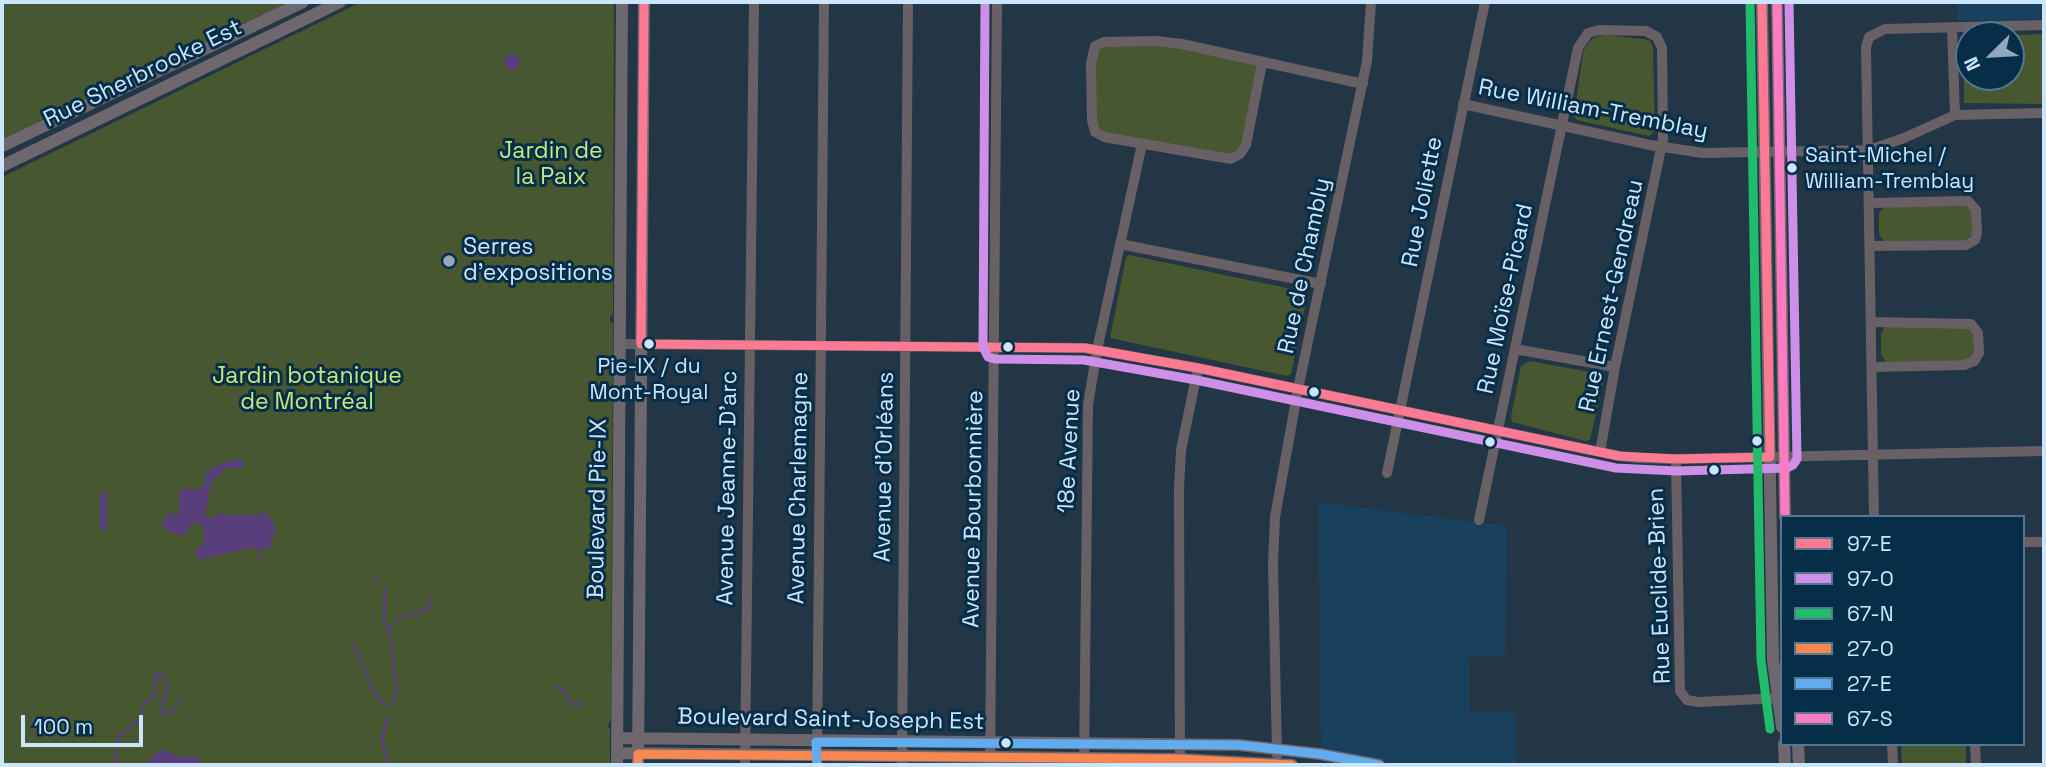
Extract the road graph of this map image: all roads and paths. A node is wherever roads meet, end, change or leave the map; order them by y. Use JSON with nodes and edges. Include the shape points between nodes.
{"nodes":[{"id":1,"x":303,"y":2,"type":"edge"},
{"id":2,"x":340,"y":2,"type":"edge"},
{"id":3,"x":622,"y":2,"type":"edge"},
{"id":4,"x":644,"y":2,"type":"edge"},
{"id":5,"x":754,"y":2,"type":"edge"},
{"id":6,"x":824,"y":2,"type":"edge"},
{"id":7,"x":908,"y":2,"type":"edge"},
{"id":8,"x":998,"y":2,"type":"edge"},
{"id":9,"x":1371,"y":2,"type":"edge"},
{"id":10,"x":1485,"y":2,"type":"edge"},
{"id":11,"x":1762,"y":2,"type":"edge"},
{"id":12,"x":1777,"y":2,"type":"edge"},
{"id":13,"x":2044,"y":25,"type":"edge"},
{"id":14,"x":1952,"y":27,"type":"junction"},
{"id":15,"x":1262,"y":63,"type":"junction"},
{"id":16,"x":1363,"y":84,"type":"junction"},
{"id":17,"x":1463,"y":104,"type":"junction"},
{"id":18,"x":2044,"y":113,"type":"edge"},
{"id":19,"x":1955,"y":115,"type":"junction"},
{"id":20,"x":1562,"y":127,"type":"junction"},
{"id":21,"x":1142,"y":144,"type":"junction"},
{"id":22,"x":2,"y":146,"type":"edge"},
{"id":23,"x":1662,"y":147,"type":"junction"},
{"id":24,"x":1869,"y":150,"type":"junction"},
{"id":25,"x":1765,"y":152,"type":"junction"},
{"id":26,"x":1780,"y":152,"type":"junction"},
{"id":27,"x":2,"y":166,"type":"edge"},
{"id":28,"x":1870,"y":204,"type":"junction"},
{"id":29,"x":1120,"y":244,"type":"junction"},
{"id":30,"x":1871,"y":246,"type":"junction"},
{"id":31,"x":1321,"y":284,"type":"junction"},
{"id":32,"x":1871,"y":322,"type":"junction"},
{"id":33,"x":621,"y":344,"type":"junction"},
{"id":34,"x":641,"y":344,"type":"junction"},
{"id":35,"x":749,"y":344,"type":"junction"},
{"id":36,"x":820,"y":345,"type":"junction"},
{"id":37,"x":905,"y":346,"type":"junction"},
{"id":38,"x":995,"y":347,"type":"junction"},
{"id":39,"x":1515,"y":349,"type":"junction"},
{"id":40,"x":1097,"y":350,"type":"junction"},
{"id":41,"x":1615,"y":367,"type":"junction"},
{"id":42,"x":1871,"y":367,"type":"junction"},
{"id":43,"x":1198,"y":368,"type":"junction"},
{"id":44,"x":1298,"y":389,"type":"junction"},
{"id":45,"x":1400,"y":410,"type":"junction"},
{"id":46,"x":1499,"y":431,"type":"junction"},
{"id":47,"x":2044,"y":451,"type":"edge"},
{"id":48,"x":1600,"y":452,"type":"junction"},
{"id":49,"x":1873,"y":454,"type":"junction"},
{"id":50,"x":1785,"y":456,"type":"junction"},
{"id":51,"x":1770,"y":457,"type":"junction"},
{"id":52,"x":1676,"y":459,"type":"junction"},
{"id":53,"x":1387,"y":473,"type":"dead end"},
{"id":54,"x":1785,"y":515,"type":"edge"},
{"id":55,"x":1874,"y":515,"type":"edge"},
{"id":56,"x":1479,"y":520,"type":"dead end"},
{"id":57,"x":2025,"y":542,"type":"edge"},
{"id":58,"x":2044,"y":542,"type":"edge"},
{"id":59,"x":1780,"y":698,"type":"edge"},
{"id":60,"x":617,"y":738,"type":"junction"},
{"id":61,"x":638,"y":739,"type":"junction"},
{"id":62,"x":745,"y":740,"type":"junction"},
{"id":63,"x":1084,"y":743,"type":"junction"},
{"id":64,"x":1179,"y":743,"type":"junction"},
{"id":65,"x":1784,"y":746,"type":"edge"},
{"id":66,"x":1798,"y":746,"type":"edge"},
{"id":67,"x":1892,"y":746,"type":"edge"},
{"id":68,"x":1975,"y":746,"type":"edge"},
{"id":69,"x":1277,"y":748,"type":"junction"},
{"id":70,"x":816,"y":754,"type":"edge"},
{"id":71,"x":902,"y":754,"type":"edge"},
{"id":72,"x":990,"y":755,"type":"edge"},
{"id":73,"x":617,"y":759,"type":"edge"},
{"id":74,"x":638,"y":760,"type":"edge"},
{"id":75,"x":745,"y":760,"type":"edge"},
{"id":76,"x":1084,"y":761,"type":"edge"},
{"id":77,"x":1179,"y":762,"type":"edge"},
{"id":78,"x":1277,"y":764,"type":"edge"},
{"id":79,"x":1292,"y":765,"type":"edge"},
{"id":80,"x":1379,"y":765,"type":"edge"},
{"id":81,"x":1785,"y":765,"type":"edge"},
{"id":82,"x":1799,"y":765,"type":"edge"},
{"id":83,"x":1893,"y":765,"type":"edge"},
{"id":84,"x":1976,"y":765,"type":"edge"}],
"edges":[{"from":1,"to":22,"type":"main road","name":"Rue Sherbrooke Est"},
{"from":2,"to":27,"type":"main road","name":"Rue Sherbrooke Est"},
{"from":3,"to":33,"type":"main road","name":"Boulevard Pie-IX"},
{"from":4,"to":34,"type":"main road","name":"Boulevard Pie-IX"},
{"from":5,"to":35,"type":"street","name":"Avenue Jeanne-D'arc"},
{"from":6,"to":36,"type":"street","name":"Avenue Charlemagne"},
{"from":7,"to":37,"type":"street","name":"Avenue d'Orléans"},
{"from":8,"to":38,"type":"street","name":"Avenue Bourbonnière"},
{"from":9,"to":16,"type":"street","name":"Rue de Chambly"},
{"from":10,"to":17,"type":"street","name":"Rue Joliette"},
{"from":11,"to":25,"type":"main road"},
{"from":12,"to":26,"type":"main road"},
{"from":13,"to":14,"type":"street"},
{"from":14,"to":19,"type":"street"},
{"from":14,"to":24,"type":"street","via":[[1885,29],[1869,37]]},
{"from":15,"to":16,"type":"street"},
{"from":15,"to":21,"type":"street","via":[[1240,153],[1221,159]]},
{"from":15,"to":21,"type":"street","via":[[1156,41],[1094,46],[1091,121],[1095,132]]},
{"from":16,"to":31,"type":"street","name":"Rue de Chambly"},
{"from":17,"to":20,"type":"street","name":"Rue William-Tremblay"},
{"from":17,"to":45,"type":"street","name":"Rue Joliette"},
{"from":18,"to":19,"type":"street","name":"Rue William-Tremblay"},
{"from":19,"to":24,"type":"street","name":"Rue William-Tremblay"},
{"from":20,"to":23,"type":"street","name":"Rue William-Tremblay"},
{"from":20,"to":23,"type":"street","name":"Rue Moïse-Picard","via":[[1578,48],[1588,33],[1646,31],[1657,37],[1661,48]]},
{"from":20,"to":39,"type":"street","name":"Rue Moïse-Picard"},
{"from":21,"to":29,"type":"street","name":"18e Avenue"},
{"from":23,"to":25,"type":"street","name":"Rue William-Tremblay","via":[[1703,153]]},
{"from":23,"to":41,"type":"street","name":"Rue Ernest-Gendreau"},
{"from":24,"to":26,"type":"street","name":"Rue William-Tremblay"},
{"from":24,"to":28,"type":"street"},
{"from":25,"to":26,"type":"street","name":"Rue William-Tremblay"},
{"from":25,"to":51,"type":"main road"},
{"from":26,"to":50,"type":"main road"},
{"from":28,"to":30,"type":"street"},
{"from":28,"to":30,"type":"street","via":[[1968,201],[1976,210],[1977,233],[1966,245]]},
{"from":29,"to":31,"type":"street"},
{"from":29,"to":40,"type":"street","name":"18e Avenue"},
{"from":30,"to":32,"type":"street"},
{"from":31,"to":44,"type":"street","name":"Rue de Chambly"},
{"from":32,"to":42,"type":"street"},
{"from":32,"to":42,"type":"street","via":[[1971,324],[1978,333],[1979,353],[1964,365]]},
{"from":33,"to":34,"type":"street"},
{"from":33,"to":60,"type":"main road","name":"Boulevard Pie-IX"},
{"from":34,"to":35,"type":"street"},
{"from":34,"to":61,"type":"main road","name":"Boulevard Pie-IX"},
{"from":35,"to":36,"type":"street"},
{"from":35,"to":62,"type":"street","name":"Avenue Jeanne-D'arc"},
{"from":36,"to":37,"type":"street"},
{"from":36,"to":70,"type":"street","name":"Avenue Charlemagne"},
{"from":37,"to":38,"type":"street"},
{"from":37,"to":71,"type":"street","name":"Avenue d'Orléans"},
{"from":38,"to":40,"type":"street"},
{"from":38,"to":72,"type":"street","name":"Avenue Bourbonnière"},
{"from":39,"to":41,"type":"street"},
{"from":39,"to":46,"type":"street","name":"Rue Moïse-Picard"},
{"from":40,"to":43,"type":"street"},
{"from":40,"to":63,"type":"street","name":"18e Avenue","via":[[1088,405]]},
{"from":41,"to":48,"type":"street","name":"Rue Ernest-Gendreau"},
{"from":42,"to":49,"type":"street"},
{"from":43,"to":44,"type":"street"},
{"from":43,"to":64,"type":"street","via":[[1181,450],[1179,489]]},
{"from":44,"to":45,"type":"street"},
{"from":44,"to":69,"type":"street","name":"Rue de Chambly","via":[[1275,517]]},
{"from":45,"to":46,"type":"street"},
{"from":45,"to":53,"type":"street","name":"Rue Joliette"},
{"from":46,"to":48,"type":"street"},
{"from":46,"to":56,"type":"street","name":"Rue Moïse-Picard"},
{"from":47,"to":49,"type":"street"},
{"from":48,"to":52,"type":"street"},
{"from":49,"to":50,"type":"street"},
{"from":49,"to":55,"type":"street"},
{"from":50,"to":51,"type":"street"},
{"from":50,"to":54,"type":"main road"},
{"from":51,"to":52,"type":"street"},
{"from":51,"to":59,"type":"main road","via":[[1773,660]]},
{"from":52,"to":59,"type":"street","name":"Rue Euclide-Brien","via":[[1680,691],[1698,702]]},
{"from":57,"to":58,"type":"street"},
{"from":60,"to":61,"type":"main road","name":"Boulevard Saint-Joseph Est"},
{"from":60,"to":73,"type":"main road","name":"Boulevard Pie-IX"},
{"from":61,"to":62,"type":"main road","name":"Boulevard Saint-Joseph Est"},
{"from":61,"to":74,"type":"main road","name":"Boulevard Pie-IX"},
{"from":62,"to":70,"type":"main road","name":"Boulevard Saint-Joseph Est"},
{"from":62,"to":75,"type":"street","name":"Avenue Jeanne-D'arc"},
{"from":63,"to":64,"type":"main road","name":"Boulevard Saint-Joseph Est"},
{"from":63,"to":72,"type":"main road","name":"Boulevard Saint-Joseph Est"},
{"from":63,"to":76,"type":"street","name":"18e Avenue"},
{"from":64,"to":69,"type":"main road","name":"Boulevard Saint-Joseph Est"},
{"from":64,"to":77,"type":"street"},
{"from":65,"to":81,"type":"main road"},
{"from":66,"to":82,"type":"main road"},
{"from":67,"to":83,"type":"street"},
{"from":68,"to":84,"type":"street"},
{"from":69,"to":78,"type":"street","name":"Rue de Chambly"},
{"from":69,"to":80,"type":"main road","name":"Boulevard Saint-Joseph Est"},
{"from":70,"to":71,"type":"main road","name":"Boulevard Saint-Joseph Est"},
{"from":70,"to":75,"type":"main road","name":"Boulevard Saint-Joseph Est"},
{"from":71,"to":72,"type":"main road","name":"Boulevard Saint-Joseph Est"},
{"from":72,"to":76,"type":"main road","name":"Boulevard Saint-Joseph Est"},
{"from":73,"to":74,"type":"main road","name":"Boulevard Saint-Joseph Est"},
{"from":74,"to":75,"type":"main road","name":"Boulevard Saint-Joseph Est"},
{"from":76,"to":77,"type":"main road","name":"Boulevard Saint-Joseph Est"},
{"from":77,"to":78,"type":"main road","name":"Boulevard Saint-Joseph Est"},
{"from":78,"to":79,"type":"main road","name":"Boulevard Saint-Joseph Est"}]}
